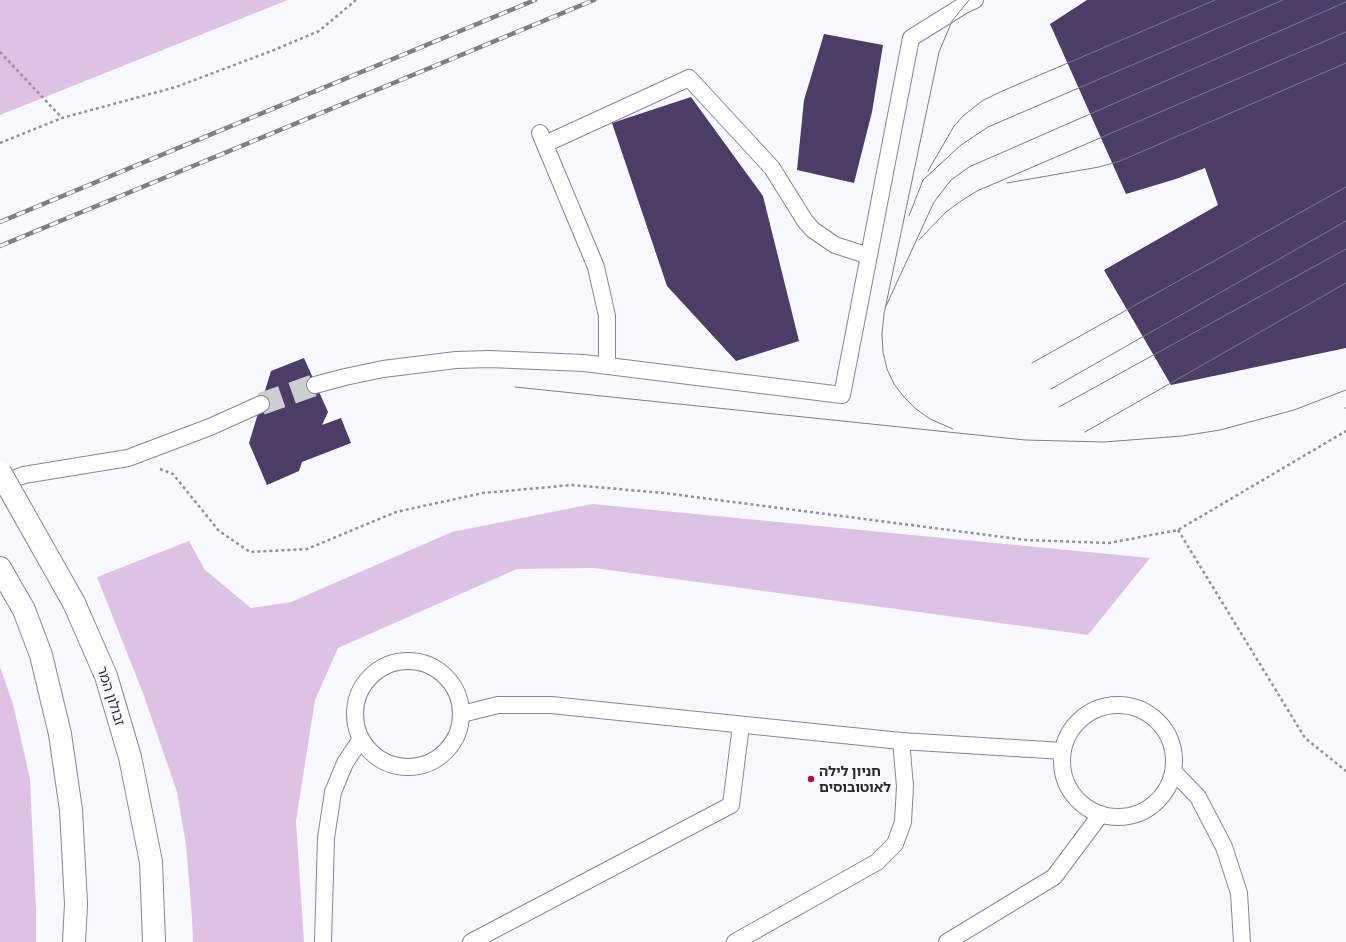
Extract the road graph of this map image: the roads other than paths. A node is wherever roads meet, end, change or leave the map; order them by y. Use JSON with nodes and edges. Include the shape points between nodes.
{"nodes":[{"id":1,"x":975,"y":0,"type":"edge"},
{"id":2,"x":869,"y":256,"type":"junction"},
{"id":3,"x":607,"y":366,"type":"junction"},
{"id":4,"x":315,"y":385,"type":"tunnel mouth"},
{"id":5,"x":261,"y":404,"type":"tunnel mouth"},
{"id":6,"x":0,"y":472,"type":"edge"},
{"id":7,"x":0,"y":484,"type":"edge"},
{"id":8,"x":0,"y":568,"type":"edge"},
{"id":9,"x":462,"y":714,"type":"junction"},
{"id":10,"x":741,"y":725,"type":"junction"},
{"id":11,"x":361,"y":739,"type":"junction"},
{"id":12,"x":901,"y":741,"type":"junction"},
{"id":13,"x":1063,"y":751,"type":"junction"},
{"id":14,"x":1173,"y":772,"type":"junction"},
{"id":15,"x":1101,"y":814,"type":"junction"},
{"id":16,"x":74,"y":942,"type":"edge"},
{"id":17,"x":154,"y":942,"type":"edge"},
{"id":18,"x":324,"y":942,"type":"edge"},
{"id":19,"x":471,"y":942,"type":"edge"},
{"id":20,"x":734,"y":942,"type":"edge"},
{"id":21,"x":948,"y":942,"type":"edge"},
{"id":22,"x":1242,"y":942,"type":"edge"}],
"edges":[{"from":1,"to":2,"type":"lane","via":[[911,38]]},
{"from":2,"to":3,"type":"lane","via":[[842,395]]},
{"from":2,"to":3,"type":"lane","via":[[835,245],[813,230],[772,168],[689,78],[543,138],[596,266],[608,316]]},
{"from":3,"to":4,"type":"lane","via":[[523,359],[456,360],[383,369]]},
{"from":5,"to":7,"type":"lane","via":[[210,427],[128,458],[24,475]]},
{"from":6,"to":17,"type":"main road","name":"זבולון המר","bridge":true,"via":[[74,603],[106,676],[130,757],[151,862]]},
{"from":8,"to":16,"type":"main road","via":[[24,610],[41,655],[60,734],[71,810],[76,904]]},
{"from":9,"to":10,"type":"lane","via":[[498,705],[551,705]]},
{"from":9,"to":11,"type":"lane","via":[[460,732],[451,748],[438,759],[421,766],[404,767],[386,763],[372,753]]},
{"from":9,"to":11,"type":"lane","via":[[460,698],[453,684],[442,672],[428,664],[412,660],[396,662],[381,668],[368,678],[359,692],[355,724]]},
{"from":10,"to":12,"type":"lane"},
{"from":10,"to":19,"type":"lane","via":[[731,804]]},
{"from":11,"to":18,"type":"lane","via":[[345,763],[333,792],[326,838]]},
{"from":12,"to":13,"type":"lane"},
{"from":12,"to":20,"type":"lane","via":[[905,786],[903,822],[895,844],[877,862]]},
{"from":13,"to":14,"type":"lane","via":[[1070,732],[1083,718],[1100,708],[1125,706],[1138,709],[1155,719],[1167,734],[1174,752]]},
{"from":13,"to":15,"type":"lane","via":[[1062,766],[1066,782],[1074,796],[1086,807]]},
{"from":14,"to":15,"type":"lane","via":[[1166,789],[1155,804],[1139,813],[1120,817]]},
{"from":14,"to":22,"type":"lane","via":[[1198,797],[1224,847],[1239,893]]},
{"from":15,"to":21,"type":"lane","via":[[1054,877]]}]}
